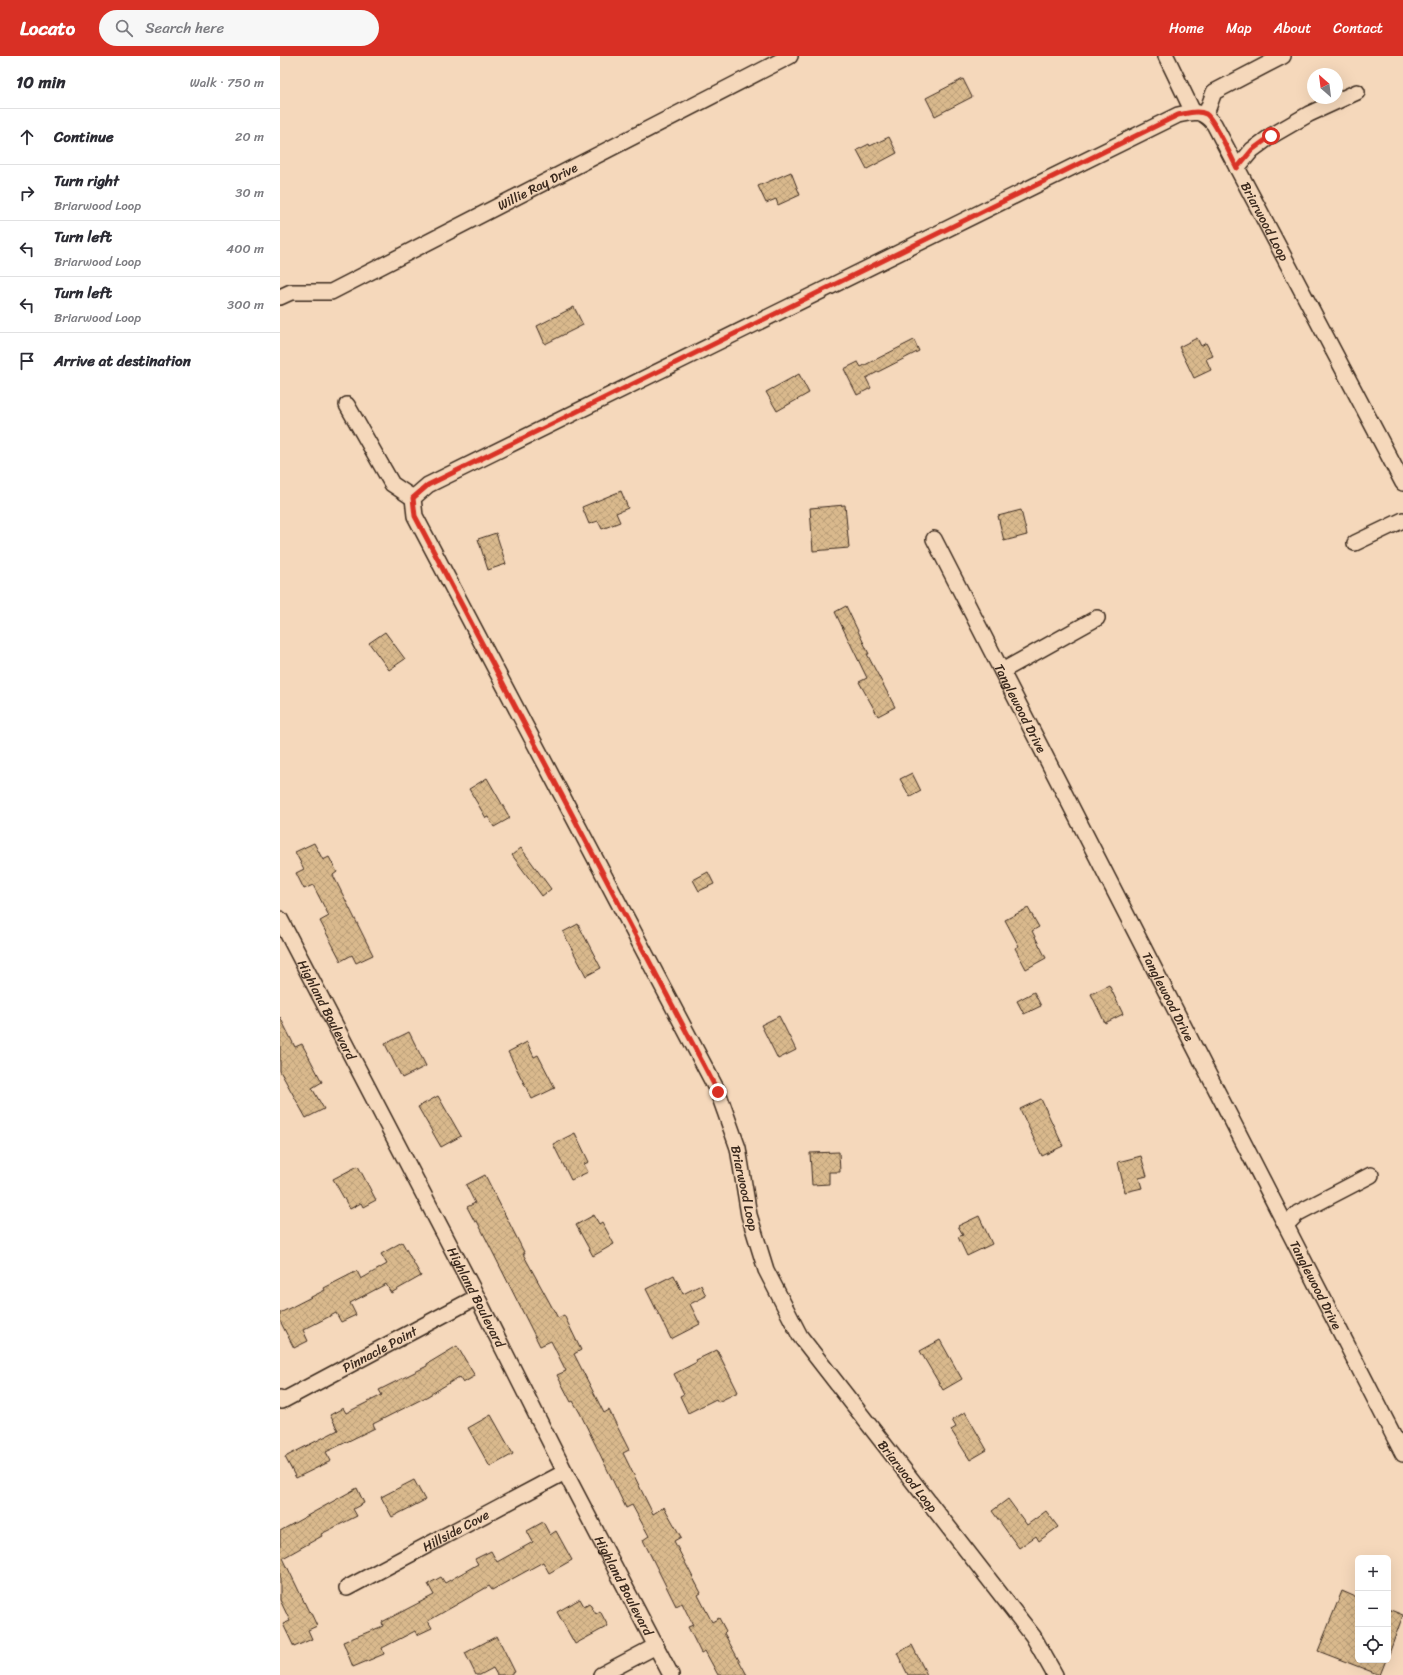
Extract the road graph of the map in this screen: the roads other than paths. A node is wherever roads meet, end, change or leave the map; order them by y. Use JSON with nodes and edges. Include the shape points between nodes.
{"nodes":[{"id":1,"x":790,"y":56,"type":"edge"},
{"id":2,"x":1166,"y":56,"type":"edge"},
{"id":3,"x":1283,"y":56,"type":"edge"},
{"id":4,"x":1357,"y":92,"type":"dead end"},
{"id":5,"x":1199,"y":113,"type":"junction"},
{"id":6,"x":1237,"y":168,"type":"junction"},
{"id":7,"x":285,"y":294,"type":"edge"},
{"id":8,"x":347,"y":405,"type":"dead end"},
{"id":9,"x":1403,"y":483,"type":"edge"},
{"id":10,"x":413,"y":498,"type":"junction"},
{"id":11,"x":1403,"y":520,"type":"edge"},
{"id":12,"x":934,"y":539,"type":"dead end"},
{"id":13,"x":1355,"y":543,"type":"dead end"},
{"id":14,"x":1096,"y":618,"type":"dead end"},
{"id":15,"x":1002,"y":672,"type":"junction"},
{"id":16,"x":280,"y":919,"type":"edge"},
{"id":17,"x":1371,"y":1175,"type":"dead end"},
{"id":18,"x":1286,"y":1225,"type":"junction"},
{"id":19,"x":477,"y":1297,"type":"junction"},
{"id":20,"x":281,"y":1400,"type":"edge"},
{"id":21,"x":1403,"y":1454,"type":"edge"},
{"id":22,"x":565,"y":1472,"type":"junction"},
{"id":23,"x":347,"y":1588,"type":"dead end"},
{"id":24,"x":656,"y":1646,"type":"junction"},
{"id":25,"x":601,"y":1675,"type":"edge"},
{"id":26,"x":671,"y":1675,"type":"edge"},
{"id":27,"x":1055,"y":1675,"type":"edge"}],
"edges":[{"from":1,"to":7,"type":"street","name":"Willie Ray Drive","via":[[331,292]]},
{"from":2,"to":5,"type":"street","name":"Briarwood Loop"},
{"from":3,"to":5,"type":"street","via":[[1214,92]]},
{"from":4,"to":6,"type":"street","via":[[1309,114],[1271,136],[1252,150]]},
{"from":5,"to":6,"type":"street","name":"Briarwood Loop","via":[[1214,124]]},
{"from":5,"to":10,"type":"street","via":[[1178,115],[428,485]]},
{"from":6,"to":9,"type":"street","name":"Briarwood Loop"},
{"from":8,"to":10,"type":"street","via":[[392,484]]},
{"from":10,"to":27,"type":"street","name":"Briarwood Loop","via":[[415,516],[718,1092],[738,1148],[749,1215],[766,1270],[800,1336],[1033,1636]]},
{"from":11,"to":13,"type":"street"},
{"from":12,"to":15,"type":"street","name":"Tanglewood Drive"},
{"from":14,"to":15,"type":"street"},
{"from":15,"to":18,"type":"street","name":"Tanglewood Drive"},
{"from":16,"to":19,"type":"street","name":"Highland Boulevard"},
{"from":17,"to":18,"type":"street","via":[[1298,1213]]},
{"from":18,"to":21,"type":"street","name":"Tanglewood Drive"},
{"from":19,"to":20,"type":"street","name":"Pinnacle Point"},
{"from":19,"to":22,"type":"street","name":"Highland Boulevard"},
{"from":22,"to":23,"type":"street","name":"Hillside Cove"},
{"from":22,"to":24,"type":"street","name":"Highland Boulevard"},
{"from":24,"to":25,"type":"street"},
{"from":24,"to":26,"type":"street","name":"Highland Boulevard"}]}
